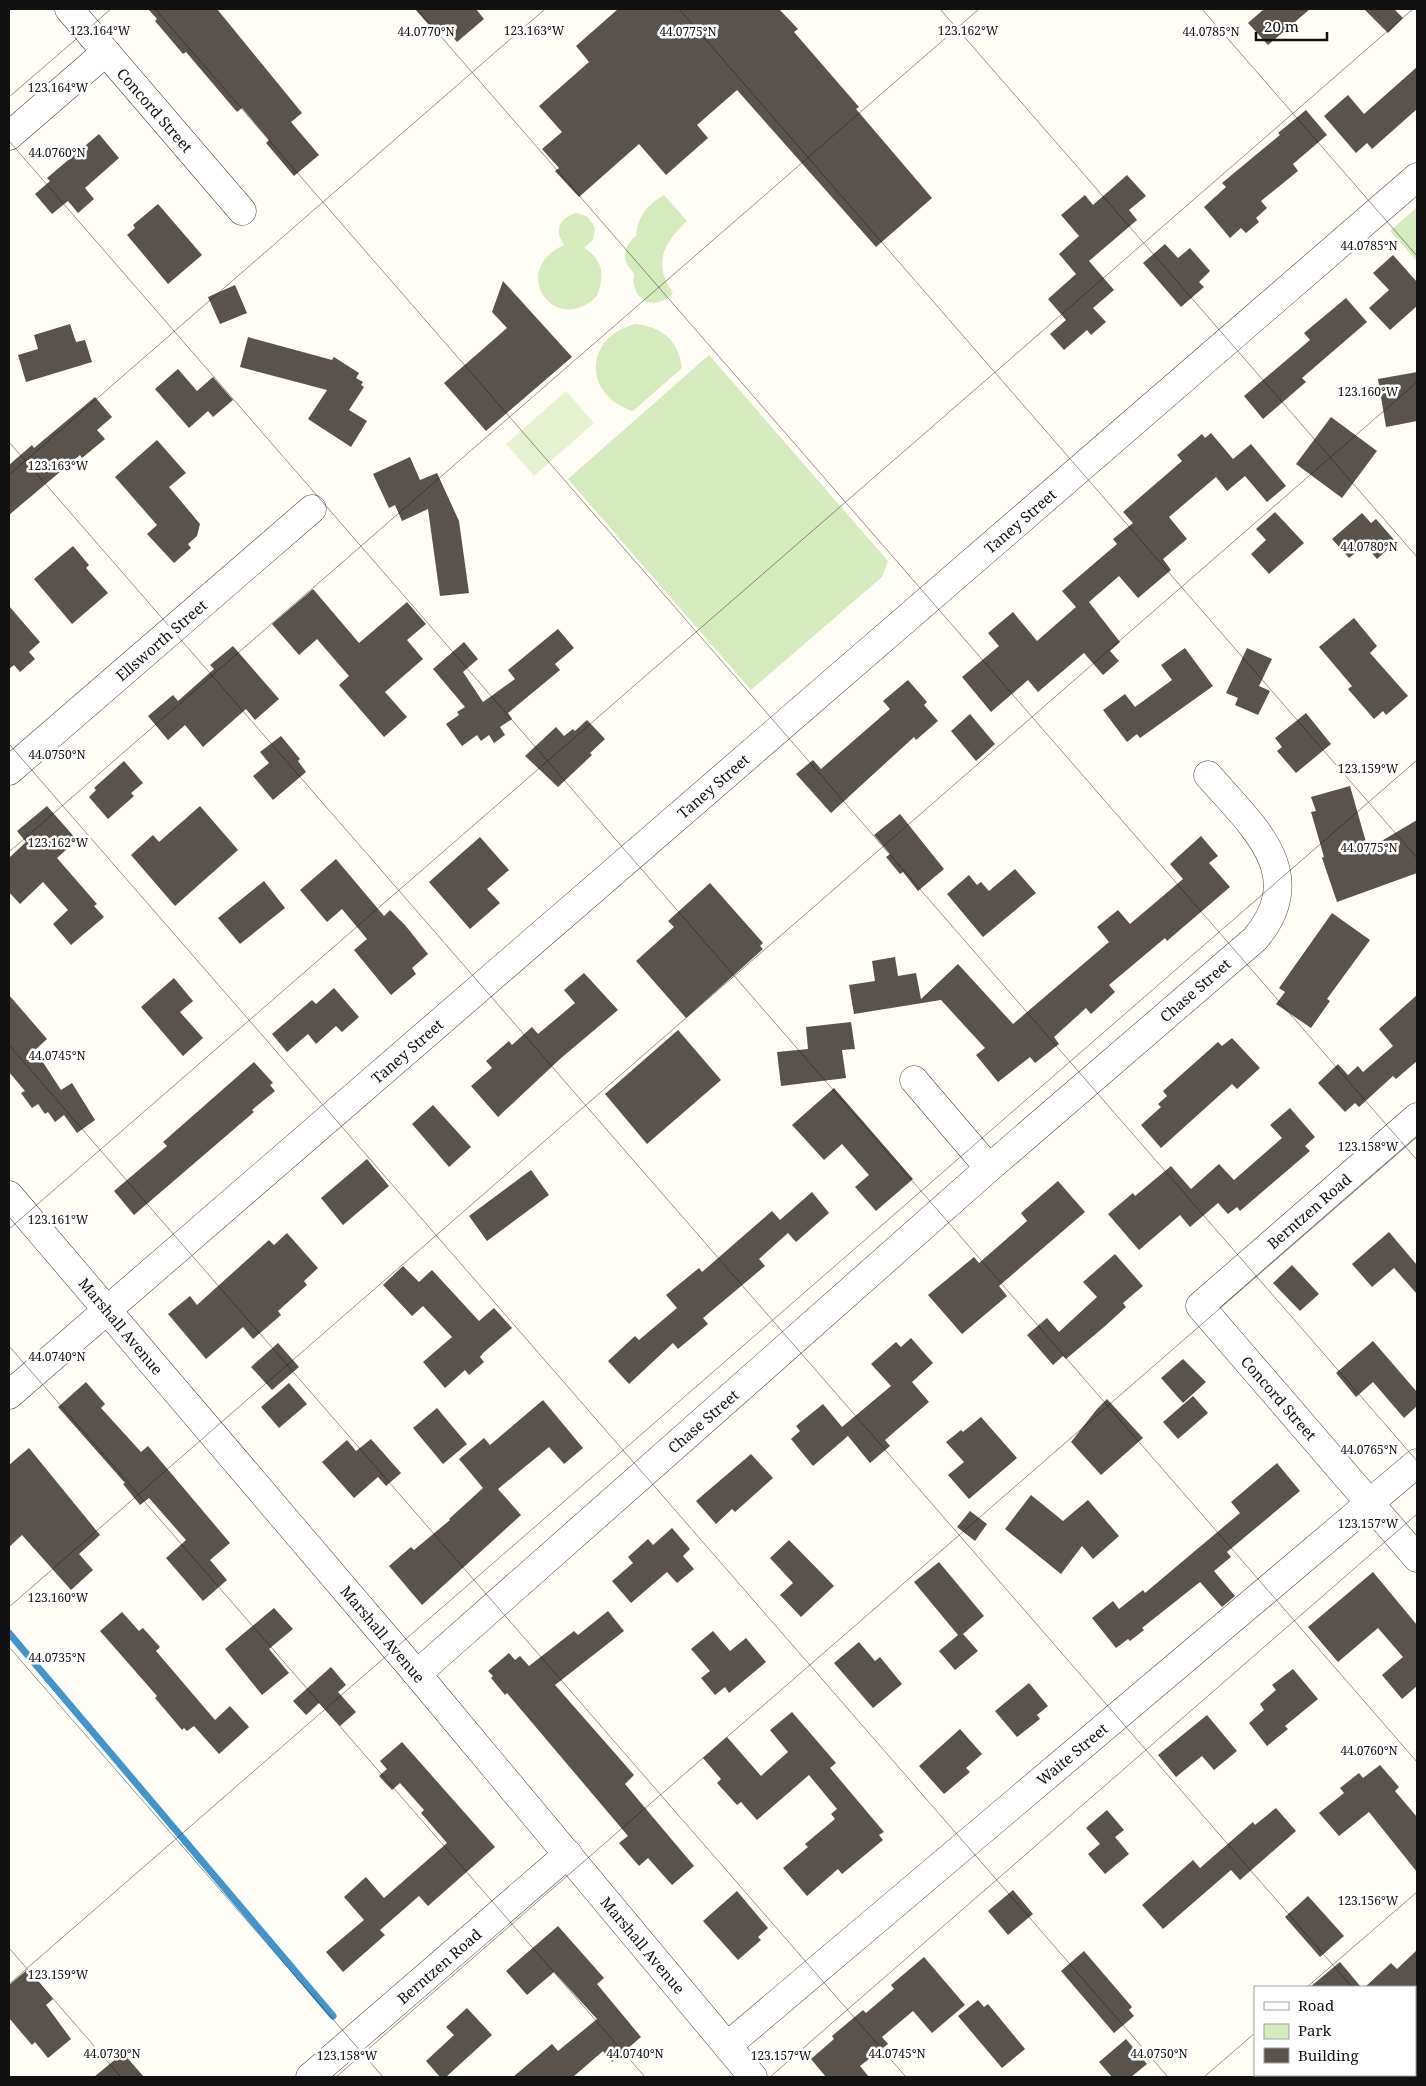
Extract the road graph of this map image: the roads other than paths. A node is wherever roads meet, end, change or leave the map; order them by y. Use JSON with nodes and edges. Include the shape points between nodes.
{"nodes":[{"id":1,"x":69,"y":9,"type":"edge"},
{"id":2,"x":106,"y":52,"type":"junction"},
{"id":3,"x":9,"y":136,"type":"edge"},
{"id":4,"x":1417,"y":177,"type":"edge"},
{"id":5,"x":242,"y":211,"type":"dead end"},
{"id":6,"x":312,"y":508,"type":"dead end"},
{"id":7,"x":9,"y":771,"type":"edge"},
{"id":8,"x":1208,"y":775,"type":"dead end"},
{"id":9,"x":914,"y":1080,"type":"dead end"},
{"id":10,"x":1417,"y":1117,"type":"edge"},
{"id":11,"x":990,"y":1168,"type":"junction"},
{"id":12,"x":9,"y":1195,"type":"edge"},
{"id":13,"x":1200,"y":1306,"type":"joint"},
{"id":14,"x":107,"y":1309,"type":"junction"},
{"id":15,"x":9,"y":1395,"type":"edge"},
{"id":16,"x":1417,"y":1463,"type":"edge"},
{"id":17,"x":1370,"y":1503,"type":"junction"},
{"id":18,"x":1417,"y":1558,"type":"edge"},
{"id":19,"x":417,"y":1674,"type":"junction"},
{"id":20,"x":568,"y":1854,"type":"junction"},
{"id":21,"x":727,"y":2046,"type":"junction"},
{"id":22,"x":310,"y":2077,"type":"edge"},
{"id":23,"x":753,"y":2077,"type":"edge"}],
"edges":[{"from":1,"to":2,"type":"street","name":"Concord Street"},
{"from":2,"to":3,"type":"street"},
{"from":2,"to":5,"type":"street","name":"Concord Street"},
{"from":4,"to":14,"type":"street","name":"Taney Street"},
{"from":6,"to":7,"type":"street","name":"Ellsworth Street"},
{"from":8,"to":11,"type":"street","name":"Chase Street","via":[[1266,843],[1275,863],[1276,903],[1266,925],[1255,939]]},
{"from":9,"to":11,"type":"street"},
{"from":10,"to":13,"type":"street","name":"Berntzen Road"},
{"from":11,"to":19,"type":"street","name":"Chase Street"},
{"from":12,"to":14,"type":"street","name":"Marshall Avenue"},
{"from":13,"to":17,"type":"street","name":"Concord Street"},
{"from":14,"to":15,"type":"street","name":"Taney Street"},
{"from":14,"to":19,"type":"street","name":"Marshall Avenue"},
{"from":16,"to":17,"type":"street","name":"Waite Street"},
{"from":17,"to":18,"type":"street","name":"Concord Street"},
{"from":17,"to":21,"type":"street","name":"Waite Street"},
{"from":19,"to":20,"type":"street","name":"Marshall Avenue"},
{"from":20,"to":21,"type":"street","name":"Marshall Avenue"},
{"from":20,"to":22,"type":"street","name":"Berntzen Road"},
{"from":21,"to":23,"type":"street","name":"Marshall Avenue"}]}
